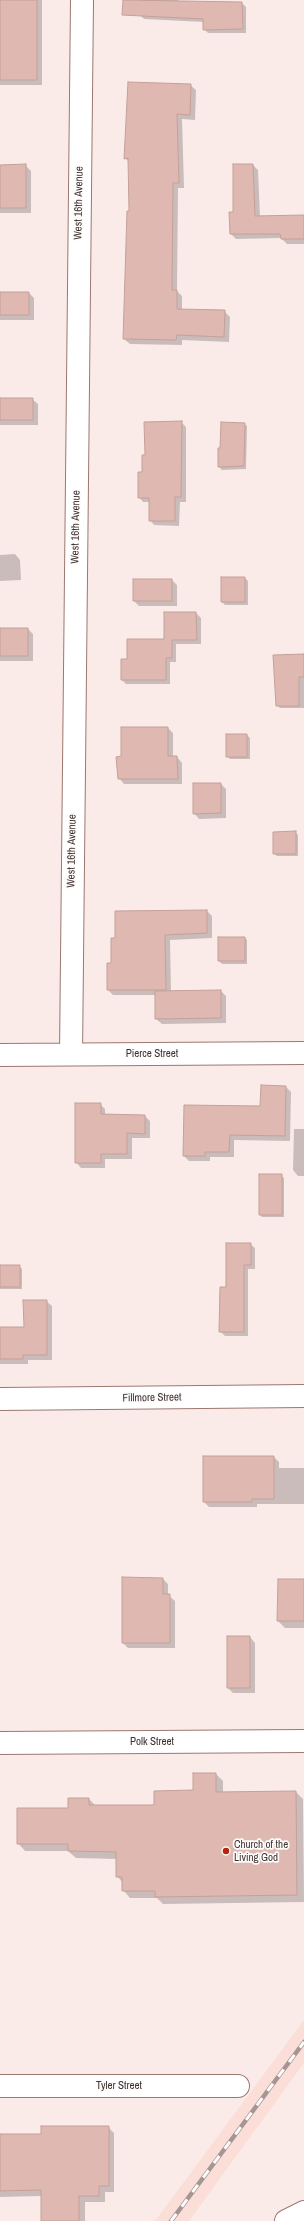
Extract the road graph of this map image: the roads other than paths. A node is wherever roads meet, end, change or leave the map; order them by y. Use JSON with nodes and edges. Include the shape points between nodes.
{"nodes":[{"id":1,"x":82,"y":0,"type":"edge"},
{"id":2,"x":304,"y":1053,"type":"edge"},
{"id":3,"x":71,"y":1054,"type":"junction"},
{"id":4,"x":0,"y":1055,"type":"edge"},
{"id":5,"x":304,"y":1396,"type":"edge"},
{"id":6,"x":0,"y":1399,"type":"edge"},
{"id":7,"x":304,"y":1741,"type":"edge"},
{"id":8,"x":0,"y":1743,"type":"edge"},
{"id":9,"x":0,"y":2086,"type":"edge"},
{"id":10,"x":238,"y":2086,"type":"dead end"},
{"id":11,"x":304,"y":2212,"type":"edge"},
{"id":12,"x":286,"y":2221,"type":"edge"}],
"edges":[{"from":1,"to":3,"type":"street","name":"West 16th Avenue"},
{"from":2,"to":3,"type":"street","name":"Pierce Street"},
{"from":3,"to":4,"type":"street","name":"Pierce Street"},
{"from":5,"to":6,"type":"street","name":"Fillmore Street"},
{"from":7,"to":8,"type":"street","name":"Polk Street"},
{"from":9,"to":10,"type":"street","name":"Tyler Street"},
{"from":11,"to":12,"type":"street"}]}
